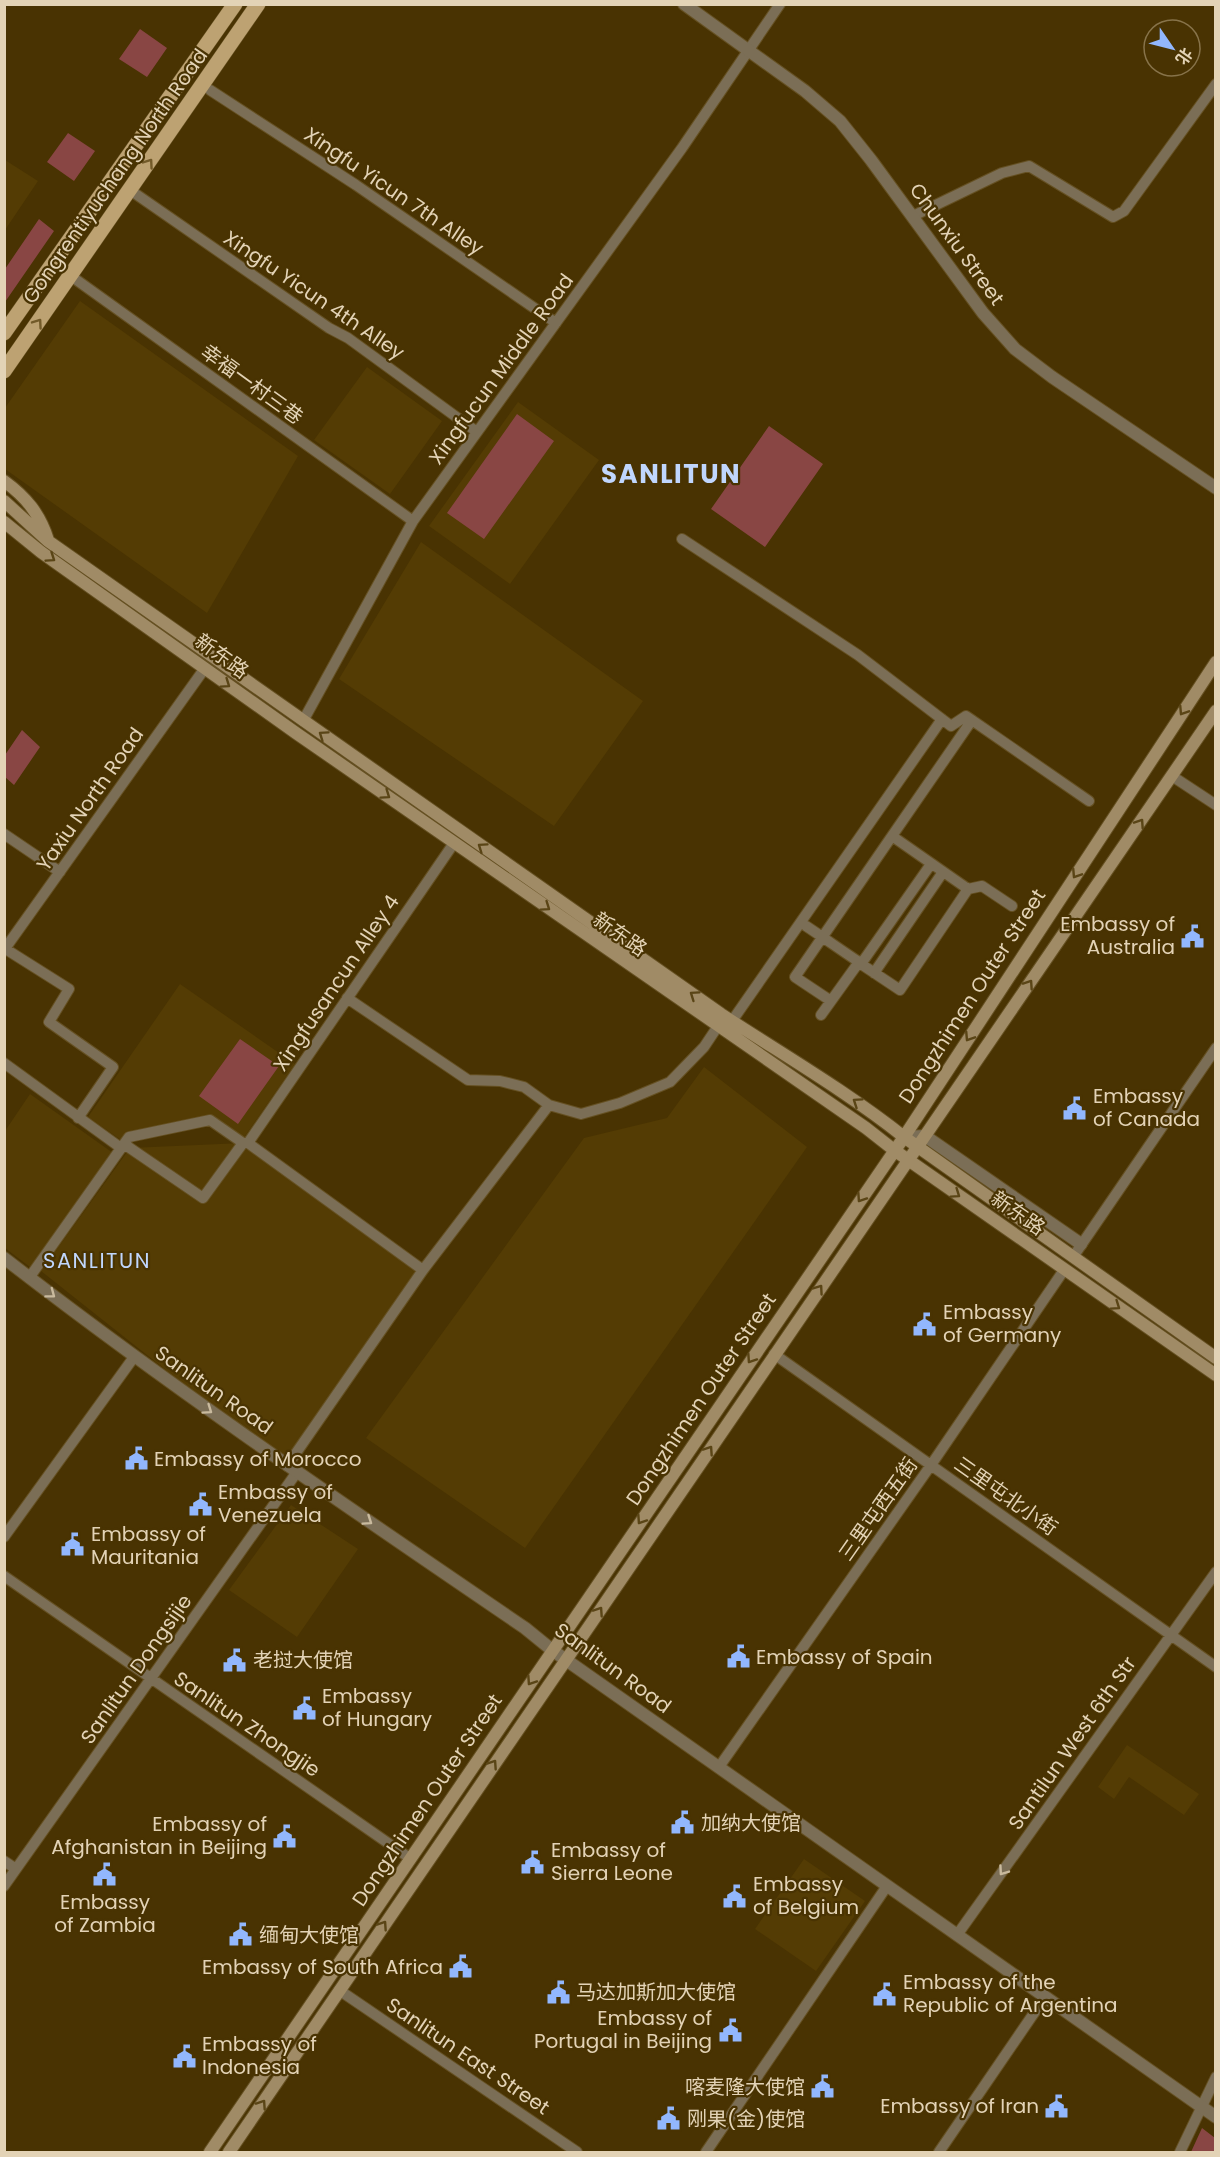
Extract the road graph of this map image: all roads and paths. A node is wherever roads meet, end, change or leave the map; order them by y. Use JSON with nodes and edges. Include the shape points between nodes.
{"nodes":[{"id":1,"x":235,"y":4,"type":"edge"},
{"id":2,"x":258,"y":4,"type":"edge"},
{"id":3,"x":684,"y":4,"type":"edge"},
{"id":4,"x":780,"y":4,"type":"edge"},
{"id":5,"x":748,"y":51,"type":"junction"},
{"id":6,"x":1215,"y":84,"type":"edge"},
{"id":7,"x":210,"y":90,"type":"dead end"},
{"id":8,"x":130,"y":190,"type":"junction"},
{"id":9,"x":912,"y":216,"type":"junction"},
{"id":10,"x":71,"y":276,"type":"junction"},
{"id":11,"x":556,"y":323,"type":"junction"},
{"id":12,"x":4,"y":333,"type":"edge"},
{"id":13,"x":4,"y":371,"type":"edge"},
{"id":14,"x":477,"y":432,"type":"junction"},
{"id":15,"x":4,"y":481,"type":"edge"},
{"id":16,"x":1215,"y":488,"type":"edge"},
{"id":17,"x":4,"y":501,"type":"edge"},
{"id":18,"x":413,"y":521,"type":"junction"},
{"id":19,"x":4,"y":522,"type":"edge"},
{"id":20,"x":682,"y":539,"type":"dead end"},
{"id":21,"x":48,"y":541,"type":"junction"},
{"id":22,"x":1215,"y":662,"type":"edge"},
{"id":23,"x":205,"y":668,"type":"junction"},
{"id":24,"x":1215,"y":711,"type":"edge"},
{"id":25,"x":942,"y":719,"type":"junction"},
{"id":26,"x":972,"y":720,"type":"junction"},
{"id":27,"x":303,"y":721,"type":"junction"},
{"id":28,"x":1173,"y":776,"type":"junction"},
{"id":29,"x":1089,"y":801,"type":"dead end"},
{"id":30,"x":1215,"y":805,"type":"edge"},
{"id":31,"x":4,"y":834,"type":"edge"},
{"id":32,"x":892,"y":836,"type":"junction"},
{"id":33,"x":454,"y":843,"type":"junction"},
{"id":34,"x":931,"y":864,"type":"junction"},
{"id":35,"x":60,"y":872,"type":"junction"},
{"id":36,"x":944,"y":872,"type":"junction"},
{"id":37,"x":968,"y":889,"type":"junction"},
{"id":38,"x":1012,"y":906,"type":"dead end"},
{"id":39,"x":806,"y":926,"type":"dead end"},
{"id":40,"x":823,"y":937,"type":"junction"},
{"id":41,"x":5,"y":949,"type":"edge"},
{"id":42,"x":860,"y":963,"type":"junction"},
{"id":43,"x":874,"y":972,"type":"junction"},
{"id":44,"x":347,"y":998,"type":"junction"},
{"id":45,"x":821,"y":1015,"type":"dead end"},
{"id":46,"x":732,"y":1021,"type":"junction"},
{"id":47,"x":718,"y":1026,"type":"junction"},
{"id":48,"x":1215,"y":1048,"type":"edge"},
{"id":49,"x":4,"y":1064,"type":"edge"},
{"id":50,"x":549,"y":1105,"type":"junction"},
{"id":51,"x":78,"y":1118,"type":"junction"},
{"id":52,"x":904,"y":1137,"type":"junction"},
{"id":53,"x":921,"y":1142,"type":"junction"},
{"id":54,"x":246,"y":1143,"type":"junction"},
{"id":55,"x":122,"y":1146,"type":"junction"},
{"id":56,"x":894,"y":1150,"type":"junction"},
{"id":57,"x":909,"y":1160,"type":"junction"},
{"id":58,"x":1082,"y":1244,"type":"junction"},
{"id":59,"x":1073,"y":1257,"type":"junction"},
{"id":60,"x":4,"y":1258,"type":"edge"},
{"id":61,"x":423,"y":1270,"type":"junction"},
{"id":62,"x":1064,"y":1270,"type":"junction"},
{"id":63,"x":29,"y":1278,"type":"junction"},
{"id":64,"x":774,"y":1354,"type":"junction"},
{"id":65,"x":134,"y":1357,"type":"junction"},
{"id":66,"x":1215,"y":1358,"type":"edge"},
{"id":67,"x":1215,"y":1375,"type":"edge"},
{"id":68,"x":931,"y":1465,"type":"junction"},
{"id":69,"x":292,"y":1469,"type":"junction"},
{"id":70,"x":4,"y":1537,"type":"edge"},
{"id":71,"x":1215,"y":1572,"type":"edge"},
{"id":72,"x":4,"y":1576,"type":"edge"},
{"id":73,"x":1171,"y":1636,"type":"junction"},
{"id":74,"x":552,"y":1650,"type":"junction"},
{"id":75,"x":566,"y":1659,"type":"junction"},
{"id":76,"x":1215,"y":1667,"type":"edge"},
{"id":77,"x":150,"y":1680,"type":"junction"},
{"id":78,"x":719,"y":1767,"type":"junction"},
{"id":79,"x":411,"y":1859,"type":"junction"},
{"id":80,"x":4,"y":1861,"type":"edge"},
{"id":81,"x":16,"y":1869,"type":"junction"},
{"id":82,"x":4,"y":1886,"type":"edge"},
{"id":83,"x":887,"y":1886,"type":"junction"},
{"id":84,"x":957,"y":1935,"type":"junction"},
{"id":85,"x":339,"y":1990,"type":"junction"},
{"id":86,"x":1045,"y":1997,"type":"junction"},
{"id":87,"x":1215,"y":2078,"type":"edge"},
{"id":88,"x":1201,"y":2107,"type":"junction"},
{"id":89,"x":1215,"y":2117,"type":"edge"},
{"id":90,"x":210,"y":2152,"type":"edge"},
{"id":91,"x":229,"y":2152,"type":"edge"},
{"id":92,"x":577,"y":2152,"type":"edge"},
{"id":93,"x":706,"y":2152,"type":"edge"},
{"id":94,"x":939,"y":2152,"type":"edge"},
{"id":95,"x":1180,"y":2152,"type":"edge"}],
"edges":[{"from":1,"to":12,"type":"main road","name":"Gongrentiyuchang North Road"},
{"from":8,"to":2,"type":"main road","name":"Gongrentiyuchang North Road","one_way":true},
{"from":3,"to":5,"type":"street","name":"Chunxiu Street"},
{"from":4,"to":5,"type":"street","name":"Xingfucun Middle Road"},
{"from":5,"to":9,"type":"street","name":"Chunxiu Street","via":[[840,121]]},
{"from":5,"to":11,"type":"street","name":"Xingfucun Middle Road"},
{"from":6,"to":9,"type":"street","via":[[1124,211],[1113,217],[1029,166],[1002,173]]},
{"from":7,"to":11,"type":"street","name":"Xingfu Yicun 7th Alley"},
{"from":8,"to":10,"type":"main road","name":"Gongrentiyuchang North Road"},
{"from":8,"to":14,"type":"street","name":"Xingfu Yicun 4th Alley","via":[[348,338]]},
{"from":9,"to":16,"type":"street","name":"Chunxiu Street","via":[[983,313],[1015,349]]},
{"from":13,"to":10,"type":"main road","name":"Gongrentiyuchang North Road","one_way":true},
{"from":10,"to":18,"type":"street","name":"幸福一村三巷"},
{"from":11,"to":14,"type":"street","name":"Xingfucun Middle Road"},
{"from":14,"to":18,"type":"street","name":"Xingfucun Middle Road"},
{"from":15,"to":21,"type":"main road","via":[[25,497],[43,524]]},
{"from":17,"to":21,"type":"main road","name":"新东路"},
{"from":18,"to":27,"type":"street","name":"Xingfucun Middle Road"},
{"from":19,"to":23,"type":"main road","name":"新东路","one_way":true},
{"from":20,"to":25,"type":"street","via":[[858,655]]},
{"from":21,"to":27,"type":"main road","name":"新东路"},
{"from":22,"to":52,"type":"main road","name":"Dongzhimen Outer Street","one_way":true},
{"from":23,"to":33,"type":"main road","name":"新东路","one_way":true},
{"from":23,"to":35,"type":"street","name":"Yaxiu North Road"},
{"from":24,"to":28,"type":"main road","name":"Dongzhimen Outer Street"},
{"from":25,"to":26,"type":"street","via":[[951,726],[966,716]]},
{"from":25,"to":46,"type":"street"},
{"from":26,"to":29,"type":"street"},
{"from":26,"to":32,"type":"street"},
{"from":46,"to":27,"type":"main road","name":"新东路","one_way":true},
{"from":28,"to":30,"type":"street"},
{"from":53,"to":28,"type":"main road","name":"Dongzhimen Outer Street","one_way":true},
{"from":31,"to":35,"type":"street"},
{"from":32,"to":34,"type":"street"},
{"from":32,"to":40,"type":"street"},
{"from":33,"to":44,"type":"street","name":"Xingfusancun Alley 4"},
{"from":33,"to":47,"type":"main road","name":"新东路","one_way":true},
{"from":34,"to":36,"type":"street"},
{"from":34,"to":42,"type":"street"},
{"from":35,"to":41,"type":"street","name":"Yaxiu North Road"},
{"from":36,"to":37,"type":"street"},
{"from":36,"to":43,"type":"street"},
{"from":37,"to":38,"type":"street","via":[[982,886]]},
{"from":37,"to":43,"type":"street","via":[[900,990]]},
{"from":39,"to":40,"type":"street"},
{"from":40,"to":42,"type":"street"},
{"from":40,"to":42,"type":"street","via":[[795,977],[831,1001]]},
{"from":41,"to":51,"type":"street","via":[[69,989],[49,1022],[113,1066]]},
{"from":42,"to":43,"type":"street"},
{"from":42,"to":45,"type":"street"},
{"from":44,"to":50,"type":"street","via":[[468,1080],[524,1087]]},
{"from":44,"to":54,"type":"street","name":"Xingfusancun Alley 4"},
{"from":52,"to":46,"type":"main road","name":"新东路","one_way":true,"via":[[769,1042]]},
{"from":47,"to":50,"type":"street","via":[[704,1047],[670,1082],[581,1114]]},
{"from":47,"to":56,"type":"main road","name":"新东路"},
{"from":48,"to":58,"type":"street"},
{"from":49,"to":51,"type":"street"},
{"from":50,"to":61,"type":"street","name":"Sanlitun Dongsijie"},
{"from":51,"to":55,"type":"street"},
{"from":52,"to":53,"type":"main road","name":"新东路"},
{"from":52,"to":56,"type":"main road","name":"Dongzhimen Outer Street"},
{"from":53,"to":57,"type":"main road","name":"Dongzhimen Outer Street"},
{"from":53,"to":58,"type":"street","name":"新东路"},
{"from":53,"to":59,"type":"main road","name":"新东路"},
{"from":54,"to":55,"type":"street","via":[[210,1120],[129,1137]]},
{"from":54,"to":55,"type":"street","name":"Xingfusancun Alley 4","via":[[203,1198]]},
{"from":54,"to":61,"type":"street"},
{"from":55,"to":63,"type":"street"},
{"from":56,"to":57,"type":"main road","name":"新东路"},
{"from":56,"to":74,"type":"main road","name":"Dongzhimen Outer Street","one_way":true},
{"from":57,"to":62,"type":"main road","name":"新东路","one_way":true},
{"from":64,"to":57,"type":"main road","name":"Dongzhimen Outer Street","one_way":true},
{"from":58,"to":59,"type":"street"},
{"from":59,"to":66,"type":"main road","name":"新东路"},
{"from":60,"to":63,"type":"street","name":"Sanlitun Road"},
{"from":61,"to":69,"type":"street","name":"Sanlitun Dongsijie"},
{"from":62,"to":67,"type":"main road","name":"新东路","one_way":true},
{"from":62,"to":68,"type":"street","name":"三里屯西五街"},
{"from":63,"to":65,"type":"street","name":"Sanlitun Road","one_way":true},
{"from":64,"to":68,"type":"street","name":"三里屯北小街"},
{"from":75,"to":64,"type":"main road","name":"Dongzhimen Outer Street","one_way":true},
{"from":65,"to":69,"type":"street","name":"Sanlitun Road","one_way":true},
{"from":65,"to":70,"type":"street"},
{"from":68,"to":73,"type":"street","name":"三里屯北小街"},
{"from":68,"to":78,"type":"street","name":"三里屯西五街"},
{"from":69,"to":74,"type":"street","name":"Sanlitun Road","one_way":true},
{"from":69,"to":77,"type":"street","name":"Sanlitun Dongsijie"},
{"from":71,"to":73,"type":"street","name":"Santilun West 6th Str"},
{"from":72,"to":77,"type":"street","name":"Sanlitun Zhongjie"},
{"from":73,"to":76,"type":"street","name":"三里屯北小街"},
{"from":73,"to":84,"type":"street","name":"Santilun West 6th Str","one_way":true},
{"from":74,"to":75,"type":"street","name":"Sanlitun Road"},
{"from":74,"to":79,"type":"main road","name":"Dongzhimen Outer Street","one_way":true},
{"from":75,"to":78,"type":"street","name":"Sanlitun Road"},
{"from":85,"to":75,"type":"main road","name":"Dongzhimen Outer Street","one_way":true},
{"from":77,"to":79,"type":"street","name":"Sanlitun Zhongjie"},
{"from":77,"to":81,"type":"street","name":"Sanlitun Dongsijie"},
{"from":78,"to":83,"type":"street","name":"Sanlitun Road"},
{"from":79,"to":90,"type":"main road","name":"Dongzhimen Outer Street"},
{"from":80,"to":81,"type":"street"},
{"from":81,"to":82,"type":"street","name":"Sanlitun Dongsijie"},
{"from":83,"to":84,"type":"street","name":"Sanlitun Road"},
{"from":83,"to":93,"type":"street"},
{"from":84,"to":86,"type":"street","name":"Sanlitun Road"},
{"from":91,"to":85,"type":"main road","name":"Dongzhimen Outer Street","one_way":true},
{"from":85,"to":92,"type":"street","name":"Sanlitun East Street"},
{"from":86,"to":88,"type":"street","name":"Sanlitun Road"},
{"from":86,"to":94,"type":"street"},
{"from":87,"to":88,"type":"street"},
{"from":88,"to":89,"type":"street","name":"Sanlitun Road"},
{"from":88,"to":95,"type":"street"}]}
